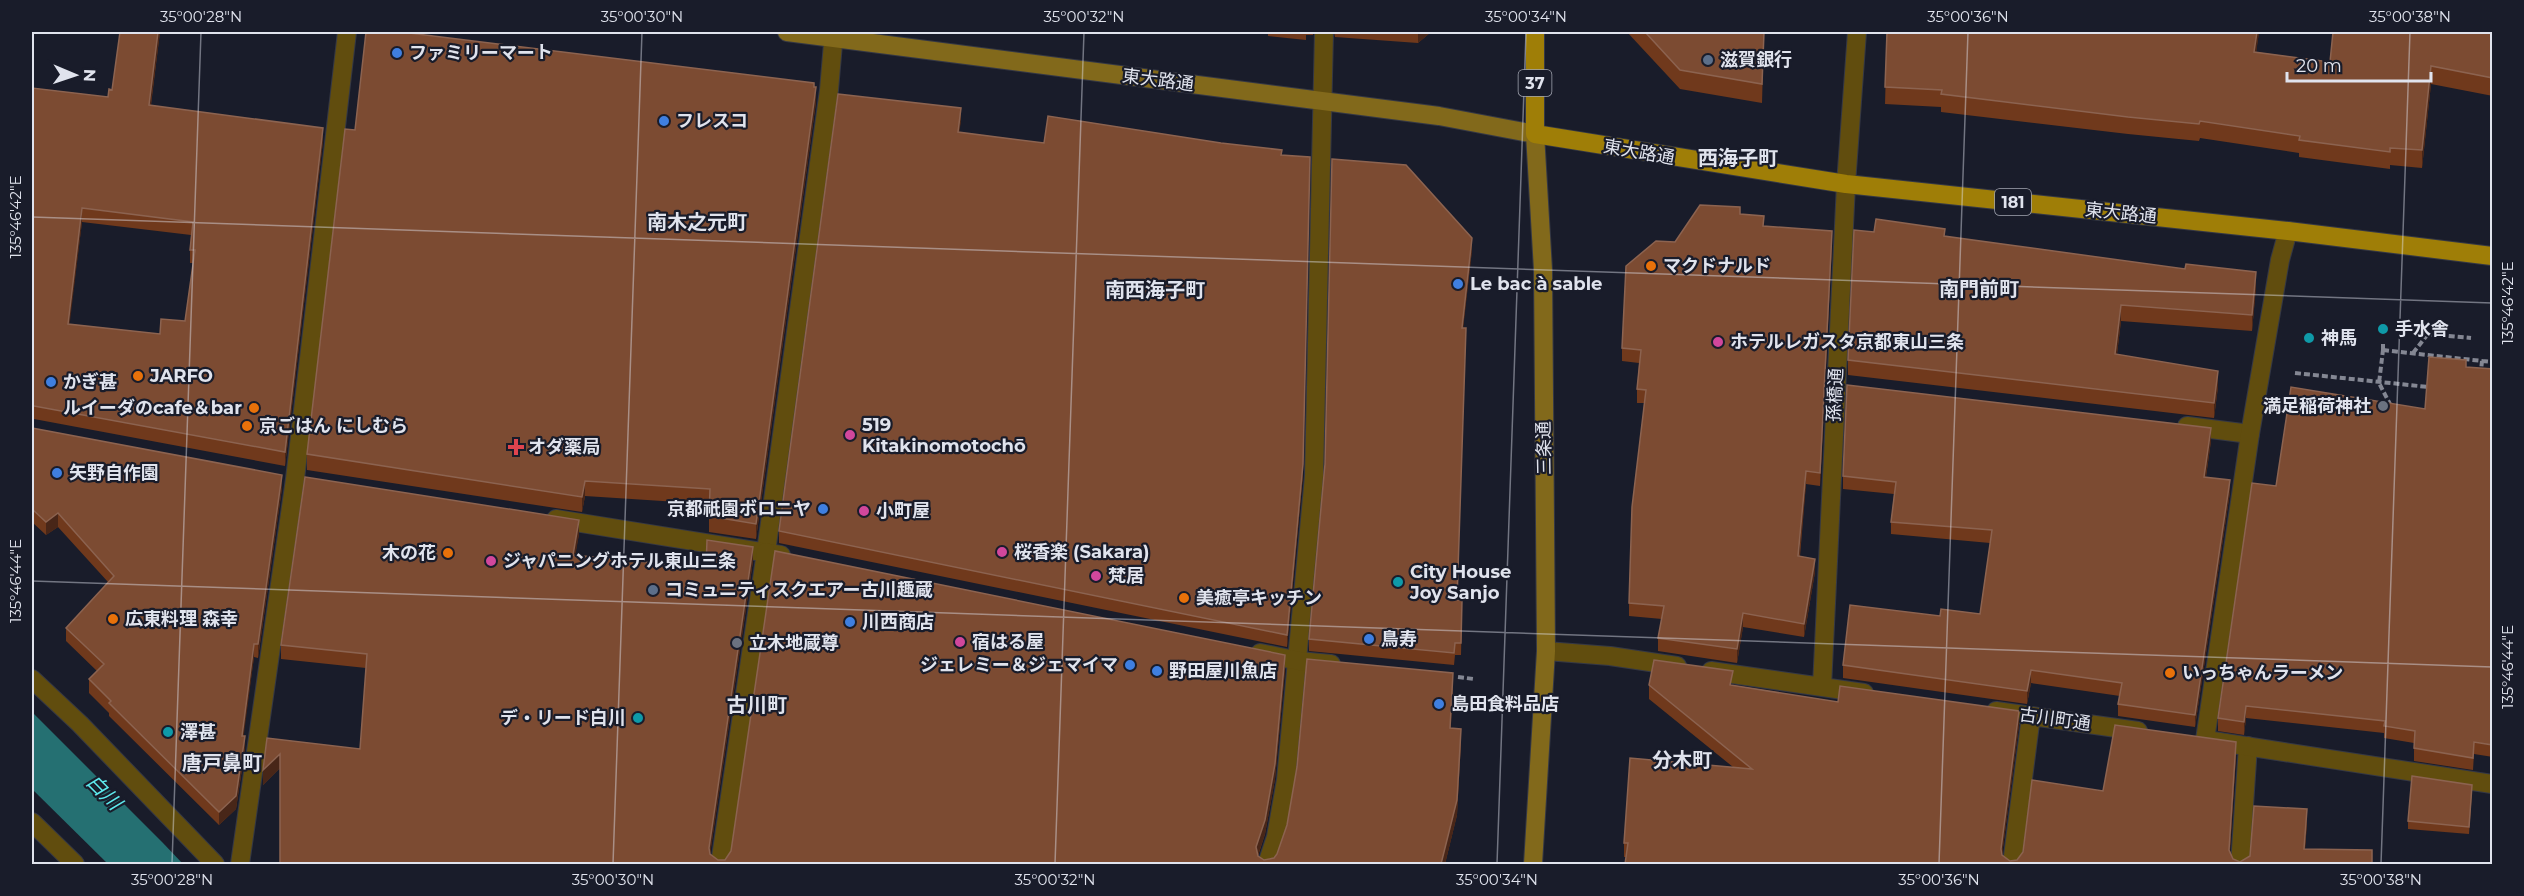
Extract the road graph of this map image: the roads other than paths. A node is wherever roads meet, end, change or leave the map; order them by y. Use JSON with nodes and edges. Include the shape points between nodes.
{"nodes":[{"id":1,"x":347,"y":32,"type":"edge"},
{"id":2,"x":787,"y":32,"type":"edge"},
{"id":3,"x":1324,"y":32,"type":"edge"},
{"id":4,"x":1535,"y":32,"type":"edge"},
{"id":5,"x":1857,"y":32,"type":"edge"},
{"id":6,"x":834,"y":34,"type":"edge"},
{"id":7,"x":1322,"y":101,"type":"junction"},
{"id":8,"x":1535,"y":134,"type":"junction"},
{"id":9,"x":1846,"y":184,"type":"junction"},
{"id":10,"x":2288,"y":231,"type":"junction"},
{"id":11,"x":2493,"y":256,"type":"edge"},
{"id":12,"x":1835,"y":385,"type":"junction"},
{"id":13,"x":1859,"y":387,"type":"edge"},
{"id":14,"x":2167,"y":424,"type":"edge"},
{"id":15,"x":2250,"y":434,"type":"junction"},
{"id":16,"x":272,"y":474,"type":"edge"},
{"id":17,"x":301,"y":480,"type":"junction"},
{"id":18,"x":542,"y":517,"type":"edge"},
{"id":19,"x":766,"y":552,"type":"junction"},
{"id":20,"x":801,"y":559,"type":"edge"},
{"id":21,"x":1241,"y":649,"type":"edge"},
{"id":22,"x":1546,"y":651,"type":"junction"},
{"id":23,"x":1299,"y":661,"type":"junction"},
{"id":24,"x":1344,"y":666,"type":"edge"},
{"id":25,"x":32,"y":679,"type":"edge"},
{"id":26,"x":1822,"y":687,"type":"junction"},
{"id":27,"x":1880,"y":695,"type":"edge"},
{"id":28,"x":1984,"y":710,"type":"edge"},
{"id":29,"x":2031,"y":716,"type":"junction"},
{"id":30,"x":2158,"y":733,"type":"edge"},
{"id":31,"x":2248,"y":746,"type":"junction"},
{"id":32,"x":2493,"y":784,"type":"edge"},
{"id":33,"x":32,"y":822,"type":"edge"},
{"id":34,"x":75,"y":864,"type":"edge"},
{"id":35,"x":215,"y":864,"type":"edge"},
{"id":36,"x":240,"y":864,"type":"edge"},
{"id":37,"x":720,"y":864,"type":"edge"},
{"id":38,"x":1267,"y":864,"type":"edge"},
{"id":39,"x":1533,"y":864,"type":"edge"},
{"id":40,"x":2012,"y":864,"type":"edge"},
{"id":41,"x":2240,"y":864,"type":"edge"}],
"edges":[{"from":1,"to":17,"type":"street"},
{"from":2,"to":6,"type":"main road","name":"東大路通"},
{"from":3,"to":7,"type":"street"},
{"from":4,"to":8,"type":"main road","name":"三条通","number":"37"},
{"from":5,"to":9,"type":"street","name":"孫橋通"},
{"from":6,"to":7,"type":"main road","name":"東大路通"},
{"from":6,"to":19,"type":"street"},
{"from":7,"to":8,"type":"main road","name":"東大路通","via":[[1439,116]]},
{"from":7,"to":23,"type":"street","via":[[1314,476]]},
{"from":8,"to":9,"type":"main road","name":"東大路通","number":"181"},
{"from":8,"to":22,"type":"main road","name":"三条通","via":[[1543,270]]},
{"from":9,"to":10,"type":"main road","name":"東大路通","number":"181"},
{"from":9,"to":12,"type":"street","name":"孫橋通"},
{"from":10,"to":11,"type":"main road","name":"東大路通","number":"181"},
{"from":10,"to":15,"type":"street"},
{"from":12,"to":13,"type":"street"},
{"from":12,"to":26,"type":"street","name":"孫橋通"},
{"from":14,"to":15,"type":"street"},
{"from":15,"to":31,"type":"street","via":[[2199,739]]},
{"from":16,"to":17,"type":"street"},
{"from":17,"to":36,"type":"street"},
{"from":18,"to":19,"type":"street"},
{"from":19,"to":20,"type":"street"},
{"from":19,"to":37,"type":"street"},
{"from":21,"to":23,"type":"street"},
{"from":22,"to":26,"type":"street","via":[[1610,656]]},
{"from":22,"to":39,"type":"main road","name":"三条通"},
{"from":23,"to":24,"type":"street"},
{"from":23,"to":38,"type":"street","via":[[1286,780]]},
{"from":25,"to":35,"type":"street"},
{"from":26,"to":27,"type":"street"},
{"from":28,"to":29,"type":"street","name":"古川町通"},
{"from":29,"to":30,"type":"street","name":"古川町通"},
{"from":29,"to":40,"type":"street"},
{"from":31,"to":32,"type":"street"},
{"from":31,"to":41,"type":"street"},
{"from":33,"to":34,"type":"street"}]}
